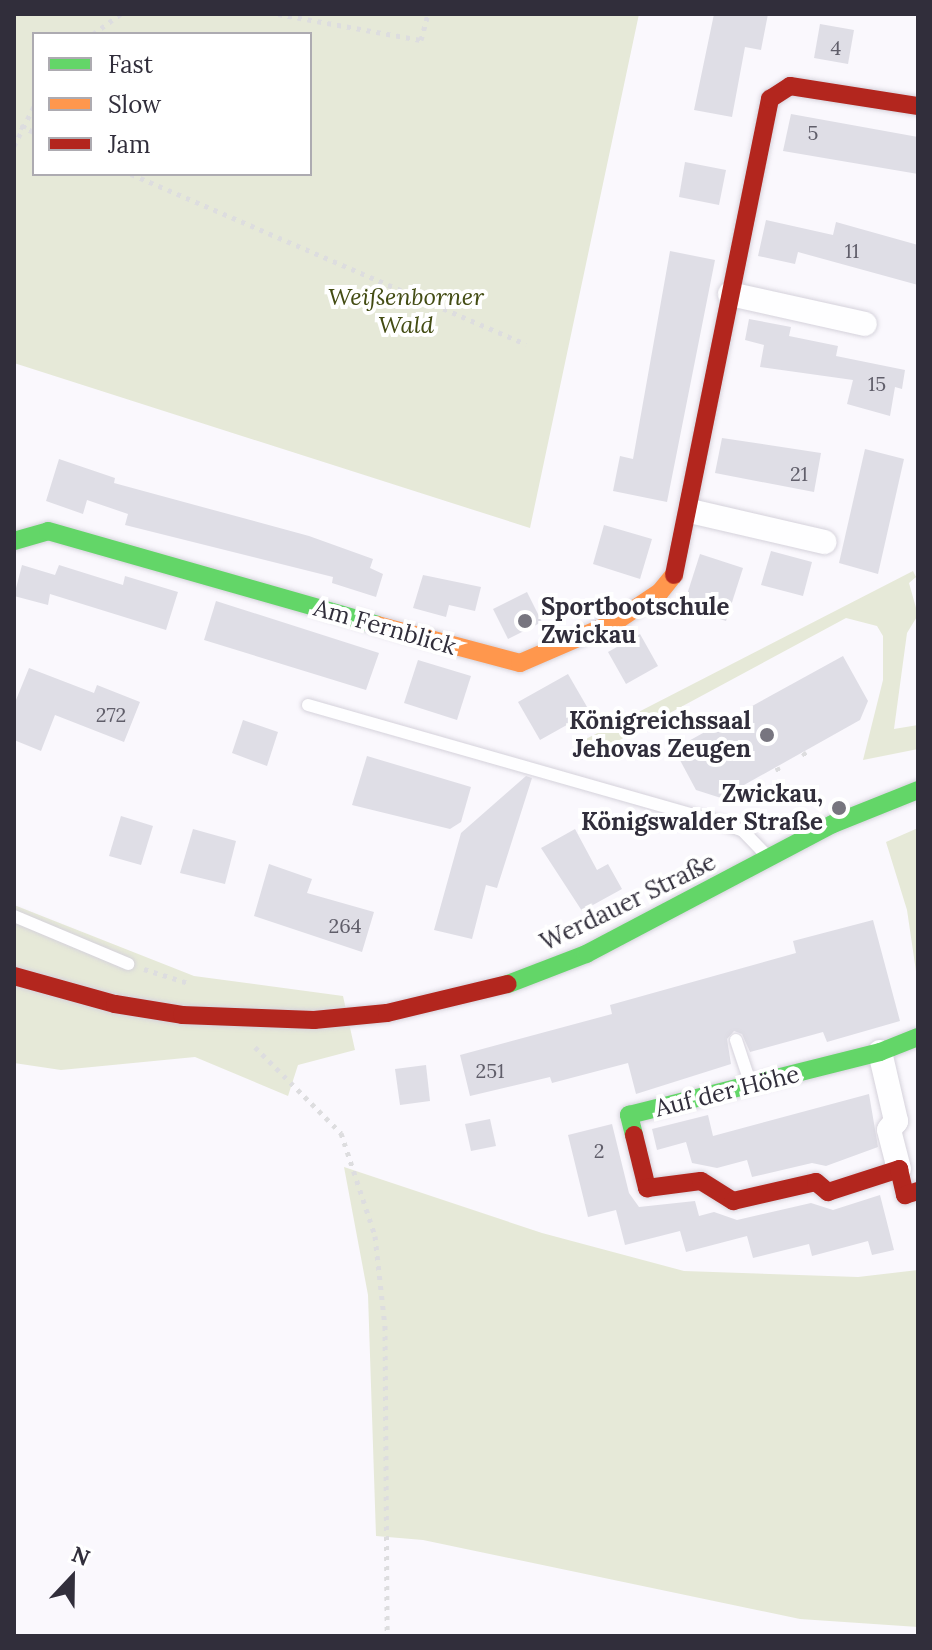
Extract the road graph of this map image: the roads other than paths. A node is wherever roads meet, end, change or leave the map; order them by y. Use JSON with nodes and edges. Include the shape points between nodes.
{"nodes":[{"id":1,"x":918,"y":106,"type":"edge"},
{"id":2,"x":730,"y":294,"type":"junction"},
{"id":3,"x":865,"y":324,"type":"dead end"},
{"id":4,"x":690,"y":511,"type":"junction"},
{"id":5,"x":14,"y":541,"type":"edge"},
{"id":6,"x":824,"y":542,"type":"dead end"},
{"id":7,"x":308,"y":705,"type":"dead end"},
{"id":8,"x":918,"y":790,"type":"edge"},
{"id":9,"x":768,"y":857,"type":"junction"},
{"id":10,"x":14,"y":916,"type":"edge"},
{"id":11,"x":128,"y":964,"type":"road end"},
{"id":12,"x":14,"y":976,"type":"edge"},
{"id":13,"x":918,"y":1037,"type":"edge"},
{"id":14,"x":736,"y":1040,"type":"dead end"},
{"id":15,"x":880,"y":1052,"type":"junction"},
{"id":16,"x":751,"y":1085,"type":"junction"},
{"id":17,"x":907,"y":1118,"type":"edge"},
{"id":18,"x":899,"y":1169,"type":"junction"},
{"id":19,"x":918,"y":1191,"type":"edge"}],
"edges":[{"from":1,"to":2,"type":"street","name":"Am Fernblick","via":[[790,86],[770,99]]},
{"from":2,"to":3,"type":"street"},
{"from":2,"to":4,"type":"street","name":"Am Fernblick"},
{"from":4,"to":5,"type":"street","name":"Am Fernblick","via":[[676,572],[660,592],[615,622],[520,663],[48,531]]},
{"from":4,"to":6,"type":"street"},
{"from":7,"to":9,"type":"lane","via":[[716,821],[743,831]]},
{"from":8,"to":9,"type":"street","name":"Werdauer Straße"},
{"from":9,"to":12,"type":"street","name":"Werdauer Straße","via":[[653,922],[515,982],[387,1013],[235,1013],[115,1004]]},
{"from":10,"to":11,"type":"lane"},
{"from":13,"to":15,"type":"street","name":"Auf der Höhe"},
{"from":14,"to":16,"type":"lane"},
{"from":15,"to":16,"type":"street","name":"Auf der Höhe"},
{"from":15,"to":17,"type":"street"},
{"from":16,"to":18,"type":"street","name":"Auf der Höhe","via":[[629,1115],[647,1188],[701,1181],[733,1201],[816,1182],[828,1192]]},
{"from":17,"to":18,"type":"street","via":[[889,1130]]},
{"from":18,"to":19,"type":"street","via":[[905,1195]]}]}
